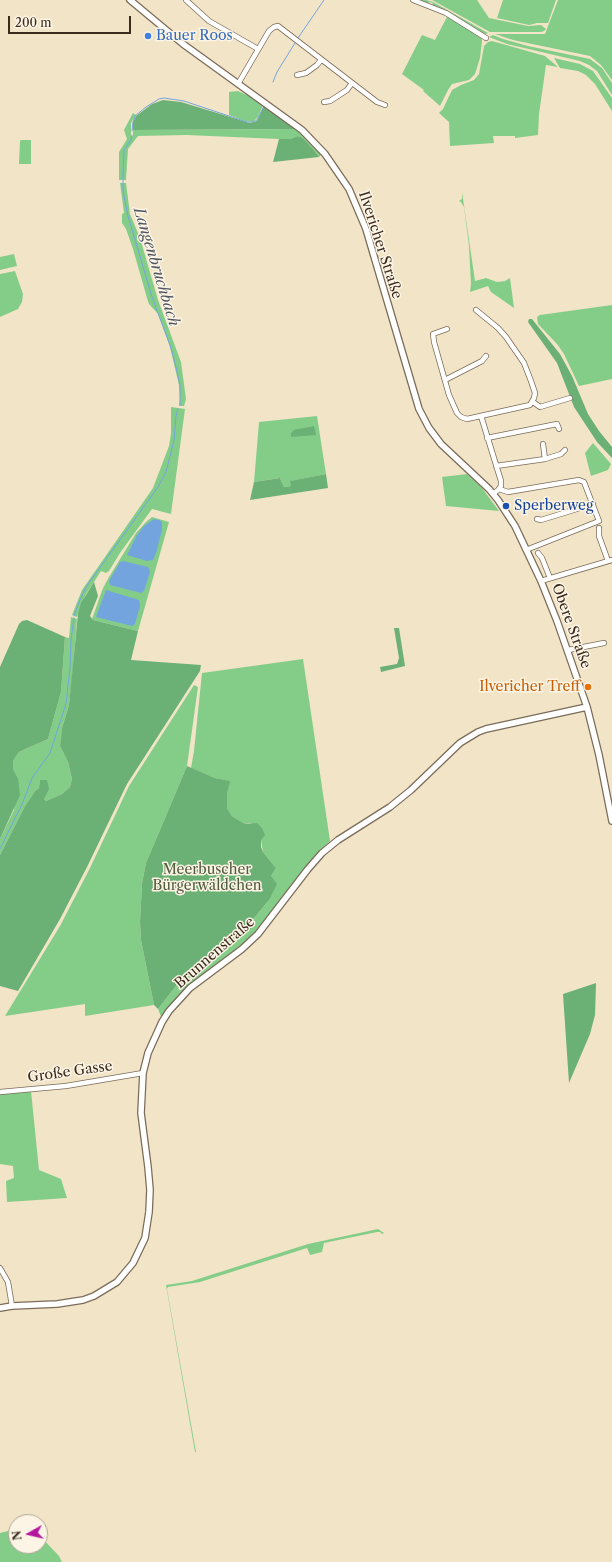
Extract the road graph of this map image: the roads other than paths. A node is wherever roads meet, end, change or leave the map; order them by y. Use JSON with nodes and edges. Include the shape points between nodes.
{"nodes":[{"id":1,"x":130,"y":0,"type":"edge"},
{"id":2,"x":186,"y":0,"type":"edge"},
{"id":3,"x":413,"y":0,"type":"edge"},
{"id":4,"x":486,"y":38,"type":"dead end"},
{"id":5,"x":258,"y":48,"type":"junction"},
{"id":6,"x":321,"y":60,"type":"junction"},
{"id":7,"x":297,"y":75,"type":"dead end"},
{"id":8,"x":352,"y":83,"type":"junction"},
{"id":9,"x":238,"y":84,"type":"junction"},
{"id":10,"x":324,"y":102,"type":"dead end"},
{"id":11,"x":385,"y":105,"type":"dead end"},
{"id":12,"x":476,"y":310,"type":"dead end"},
{"id":13,"x":447,"y":329,"type":"dead end"},
{"id":14,"x":486,"y":356,"type":"dead end"},
{"id":15,"x":444,"y":380,"type":"junction"},
{"id":16,"x":570,"y":398,"type":"dead end"},
{"id":17,"x":533,"y":402,"type":"junction"},
{"id":18,"x":481,"y":416,"type":"junction"},
{"id":19,"x":559,"y":429,"type":"dead end"},
{"id":20,"x":487,"y":438,"type":"junction"},
{"id":21,"x":543,"y":444,"type":"dead end"},
{"id":22,"x":565,"y":450,"type":"dead end"},
{"id":23,"x":545,"y":459,"type":"junction"},
{"id":24,"x":496,"y":466,"type":"junction"},
{"id":25,"x":499,"y":489,"type":"junction"},
{"id":26,"x":493,"y":494,"type":"junction"},
{"id":27,"x":593,"y":504,"type":"junction"},
{"id":28,"x":508,"y":515,"type":"joint"},
{"id":29,"x":537,"y":519,"type":"dead end"},
{"id":30,"x":599,"y":528,"type":"dead end"},
{"id":31,"x":526,"y":550,"type":"junction"},
{"id":32,"x":538,"y":553,"type":"dead end"},
{"id":33,"x":610,"y":560,"type":"edge"},
{"id":34,"x":550,"y":578,"type":"junction"},
{"id":35,"x":541,"y":581,"type":"junction"},
{"id":36,"x":604,"y":643,"type":"dead end"},
{"id":37,"x":568,"y":650,"type":"junction"},
{"id":38,"x":587,"y":707,"type":"junction"},
{"id":39,"x":610,"y":796,"type":"edge"},
{"id":40,"x":612,"y":821,"type":"edge"},
{"id":41,"x":143,"y":1073,"type":"junction"},
{"id":42,"x":0,"y":1092,"type":"edge"},
{"id":43,"x":0,"y":1268,"type":"edge"},
{"id":44,"x":12,"y":1306,"type":"junction"},
{"id":45,"x":0,"y":1308,"type":"edge"}],
"edges":[{"from":1,"to":9,"type":"street","name":"Ilvericher Straße"},
{"from":2,"to":5,"type":"street","via":[[209,21]]},
{"from":3,"to":4,"type":"street","via":[[446,13]]},
{"from":5,"to":6,"type":"street","via":[[271,28],[281,27]]},
{"from":5,"to":9,"type":"street"},
{"from":6,"to":7,"type":"street","via":[[306,73]]},
{"from":6,"to":8,"type":"street"},
{"from":8,"to":10,"type":"street","via":[[347,90]]},
{"from":8,"to":11,"type":"street"},
{"from":9,"to":26,"type":"street","name":"Ilvericher Straße","via":[[302,130],[325,154],[343,179],[366,230],[419,409],[441,444]]},
{"from":12,"to":17,"type":"street","via":[[498,328],[518,354],[532,381],[535,393]]},
{"from":13,"to":15,"type":"street","via":[[433,334]]},
{"from":14,"to":15,"type":"street","via":[[482,361]]},
{"from":15,"to":18,"type":"street","via":[[453,406],[461,417]]},
{"from":16,"to":17,"type":"street","via":[[540,407]]},
{"from":17,"to":18,"type":"street"},
{"from":18,"to":20,"type":"street"},
{"from":19,"to":20,"type":"street","via":[[557,424]]},
{"from":20,"to":24,"type":"street"},
{"from":21,"to":23,"type":"street"},
{"from":22,"to":23,"type":"street","via":[[561,454]]},
{"from":23,"to":24,"type":"street"},
{"from":24,"to":25,"type":"street","via":[[501,481]]},
{"from":25,"to":26,"type":"street"},
{"from":25,"to":27,"type":"street","via":[[508,492],[579,480],[584,482]]},
{"from":26,"to":28,"type":"street","name":"Ilvericher Straße"},
{"from":27,"to":29,"type":"street","via":[[541,520]]},
{"from":27,"to":31,"type":"street","via":[[600,521]]},
{"from":28,"to":31,"type":"street","name":"Obere Straße"},
{"from":30,"to":33,"type":"street","via":[[599,536]]},
{"from":31,"to":35,"type":"street","name":"Obere Straße"},
{"from":32,"to":34,"type":"street"},
{"from":33,"to":34,"type":"street"},
{"from":34,"to":35,"type":"street"},
{"from":35,"to":37,"type":"street","name":"Obere Straße"},
{"from":36,"to":37,"type":"street"},
{"from":37,"to":38,"type":"street","name":"Obere Straße"},
{"from":38,"to":39,"type":"street","name":"Obere Straße"},
{"from":38,"to":41,"type":"street","name":"Brunnenstraße","via":[[478,732],[454,748],[390,807],[322,853],[258,934],[190,988],[178,1001],[154,1037]]},
{"from":39,"to":40,"type":"street","name":"Obere Straße"},
{"from":41,"to":42,"type":"street","name":"Große Gasse","via":[[66,1086]]},
{"from":41,"to":44,"type":"street","name":"Brunnenstraße","via":[[141,1112],[148,1167],[149,1212],[145,1238],[133,1263],[117,1282],[94,1296],[73,1302]]},
{"from":43,"to":44,"type":"street","via":[[8,1282]]},
{"from":44,"to":45,"type":"street","name":"Brunnenstraße"}]}
